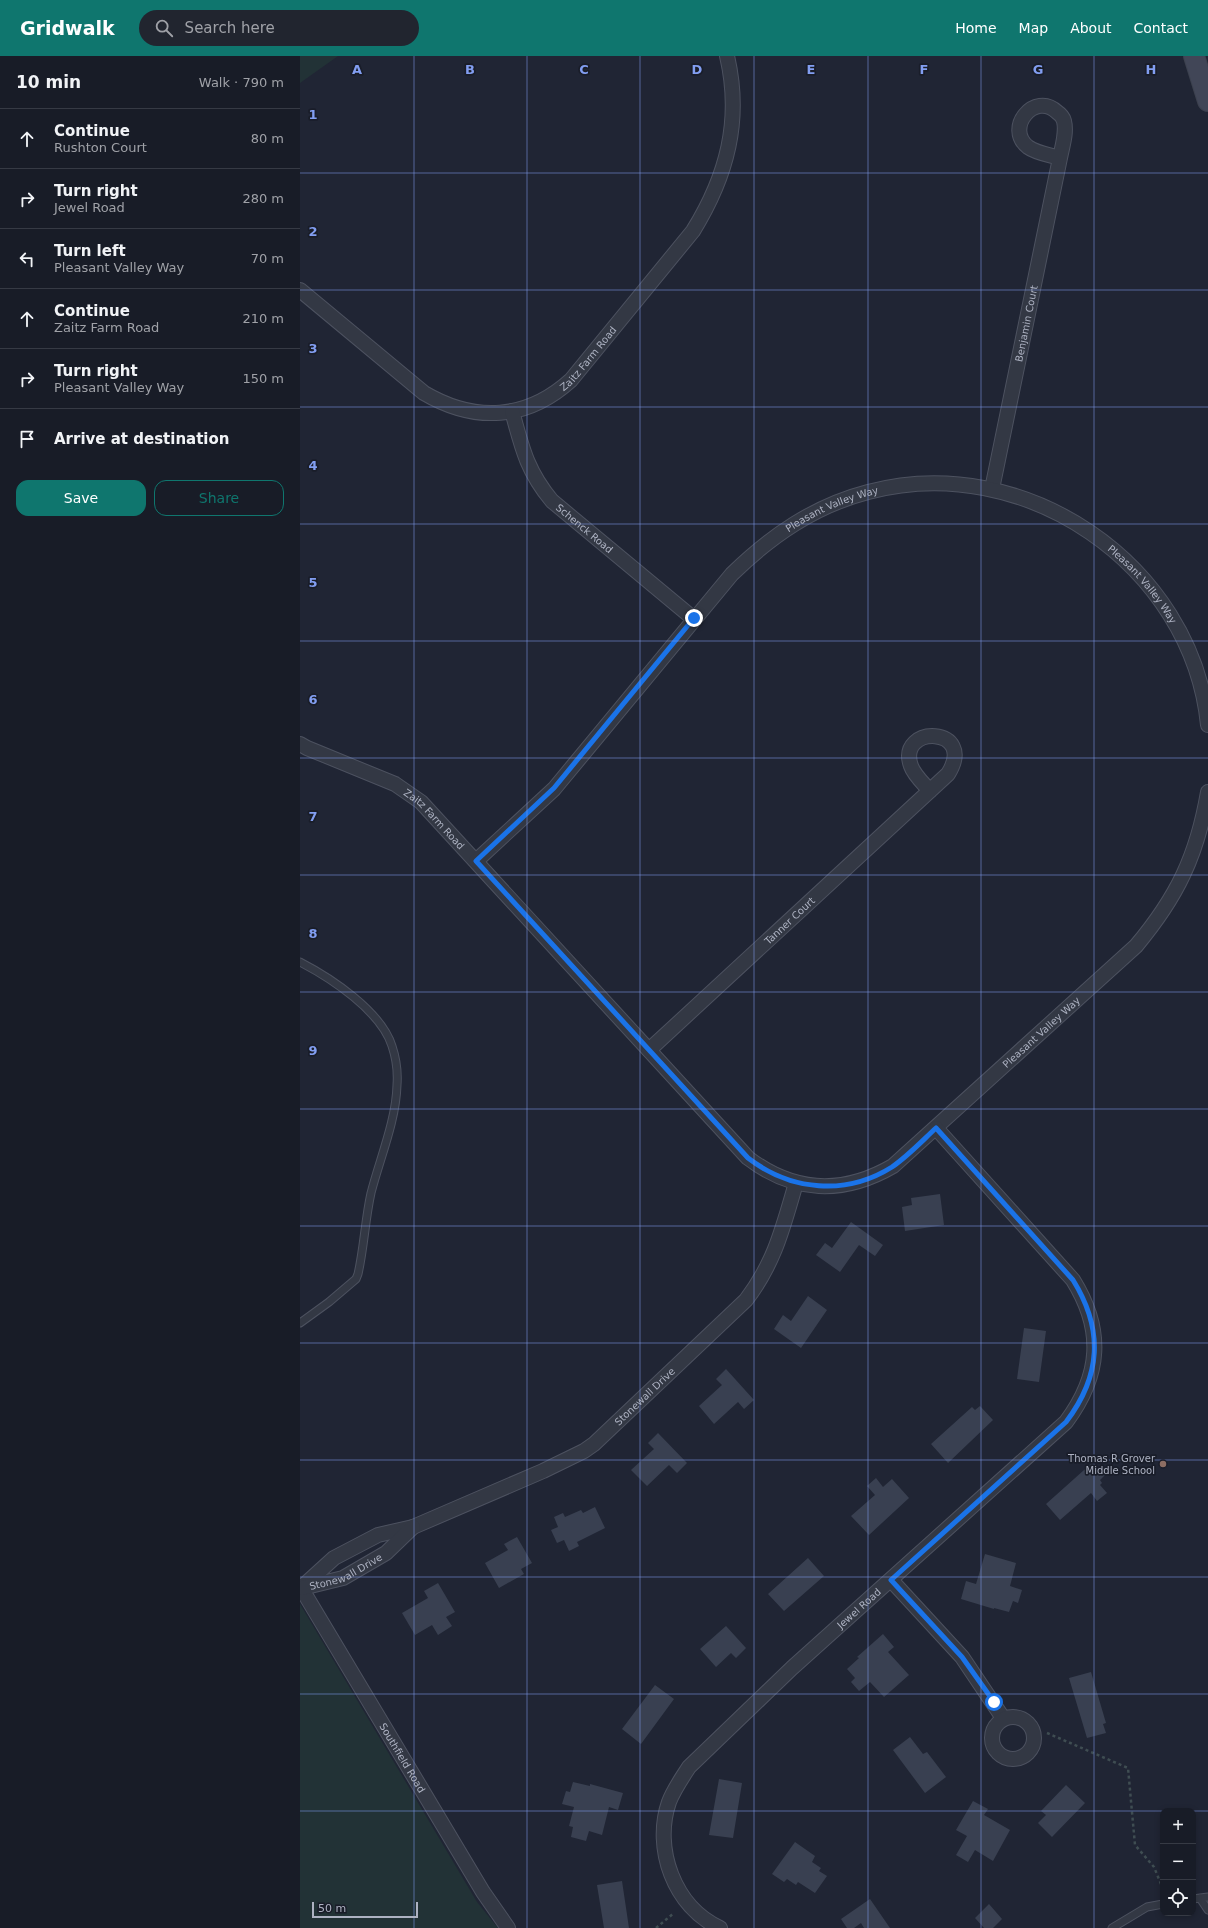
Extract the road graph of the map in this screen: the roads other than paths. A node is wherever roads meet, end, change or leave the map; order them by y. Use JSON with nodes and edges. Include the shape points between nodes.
{"nodes":[{"id":1,"x":727,"y":56,"type":"edge"},
{"id":2,"x":1194,"y":56,"type":"edge"},
{"id":3,"x":1208,"y":101,"type":"edge"},
{"id":4,"x":1060,"y":158,"type":"dead end"},
{"id":5,"x":300,"y":290,"type":"edge"},
{"id":6,"x":512,"y":412,"type":"junction"},
{"id":7,"x":992,"y":489,"type":"junction"},
{"id":8,"x":694,"y":618,"type":"junction"},
{"id":9,"x":1208,"y":725,"type":"edge"},
{"id":10,"x":300,"y":744,"type":"edge"},
{"id":11,"x":930,"y":791,"type":"dead end"},
{"id":12,"x":1208,"y":792,"type":"edge"},
{"id":13,"x":476,"y":861,"type":"junction"},
{"id":14,"x":300,"y":962,"type":"edge"},
{"id":15,"x":649,"y":1050,"type":"junction"},
{"id":16,"x":936,"y":1128,"type":"junction"},
{"id":17,"x":796,"y":1183,"type":"junction"},
{"id":18,"x":300,"y":1323,"type":"edge"},
{"id":19,"x":413,"y":1527,"type":"junction"},
{"id":20,"x":891,"y":1580,"type":"junction"},
{"id":21,"x":301,"y":1587,"type":"edge"},
{"id":22,"x":1003,"y":1718,"type":"dead end"},
{"id":23,"x":1208,"y":1897,"type":"edge"},
{"id":24,"x":1196,"y":1899,"type":"edge"},
{"id":25,"x":1160,"y":1905,"type":"edge"},
{"id":26,"x":1208,"y":1910,"type":"edge"},
{"id":27,"x":508,"y":1928,"type":"edge"},
{"id":28,"x":720,"y":1928,"type":"edge"},
{"id":29,"x":1112,"y":1928,"type":"edge"}],
"edges":[{"from":1,"to":6,"type":"street","name":"Zaitz Farm Road","via":[[733,92],[728,152],[720,181],[693,231],[571,380],[548,398]]},
{"from":2,"to":3,"type":"main road"},
{"from":4,"to":7,"type":"street","name":"Benjamin Court"},
{"from":5,"to":6,"type":"street","name":"Zaitz Farm Road","via":[[424,393],[439,402],[476,413]]},
{"from":6,"to":8,"type":"street","name":"Schenck Road","via":[[529,469],[539,486],[552,500]]},
{"from":7,"to":8,"type":"street","name":"Pleasant Valley Way","via":[[961,484],[928,483],[895,486],[839,501],[781,531],[757,550],[732,574]]},
{"from":7,"to":9,"type":"street","name":"Pleasant Valley Way","via":[[1046,506],[1072,520],[1100,538],[1146,581],[1166,609],[1192,660],[1202,690]]},
{"from":8,"to":13,"type":"street","name":"Pleasant Valley Way","via":[[554,788]]},
{"from":10,"to":13,"type":"street","name":"Zaitz Farm Road","via":[[395,784],[421,802]]},
{"from":11,"to":15,"type":"street","name":"Tanner Court"},
{"from":12,"to":16,"type":"street","name":"Pleasant Valley Way","via":[[1195,849],[1182,880],[1154,924],[1136,946]]},
{"from":13,"to":15,"type":"street","name":"Zaitz Farm Road"},
{"from":14,"to":18,"type":"lane","via":[[321,973],[355,998],[378,1021],[392,1044],[397,1085],[392,1118],[371,1195],[356,1279]]},
{"from":15,"to":17,"type":"street","name":"Zaitz Farm Road","via":[[748,1158],[776,1176]]},
{"from":16,"to":17,"type":"street","name":"Pleasant Valley Way","via":[[893,1166],[876,1176],[857,1183],[837,1186]]},
{"from":16,"to":20,"type":"street","name":"Jewel Road","via":[[1073,1280],[1091,1317],[1095,1355],[1086,1391],[1066,1422]]},
{"from":17,"to":19,"type":"street","name":"Stonewall Drive","via":[[772,1259],[746,1300],[594,1444],[543,1471]]},
{"from":19,"to":21,"type":"street","name":"Stonewall Drive","via":[[378,1535],[334,1558]]},
{"from":19,"to":21,"type":"street","name":"Stonewall Drive","via":[[386,1553],[343,1578]]},
{"from":20,"to":22,"type":"street","via":[[962,1657]]},
{"from":20,"to":28,"type":"street","name":"Jewel Road","via":[[792,1668],[690,1767],[678,1783],[669,1802],[665,1821],[667,1863],[674,1882],[685,1899],[698,1913]]},
{"from":21,"to":27,"type":"street","name":"Southfield Road","via":[[483,1892]]},
{"from":23,"to":24,"type":"lane"},
{"from":24,"to":26,"type":"lane"},
{"from":25,"to":29,"type":"lane","via":[[1147,1907]]}]}
